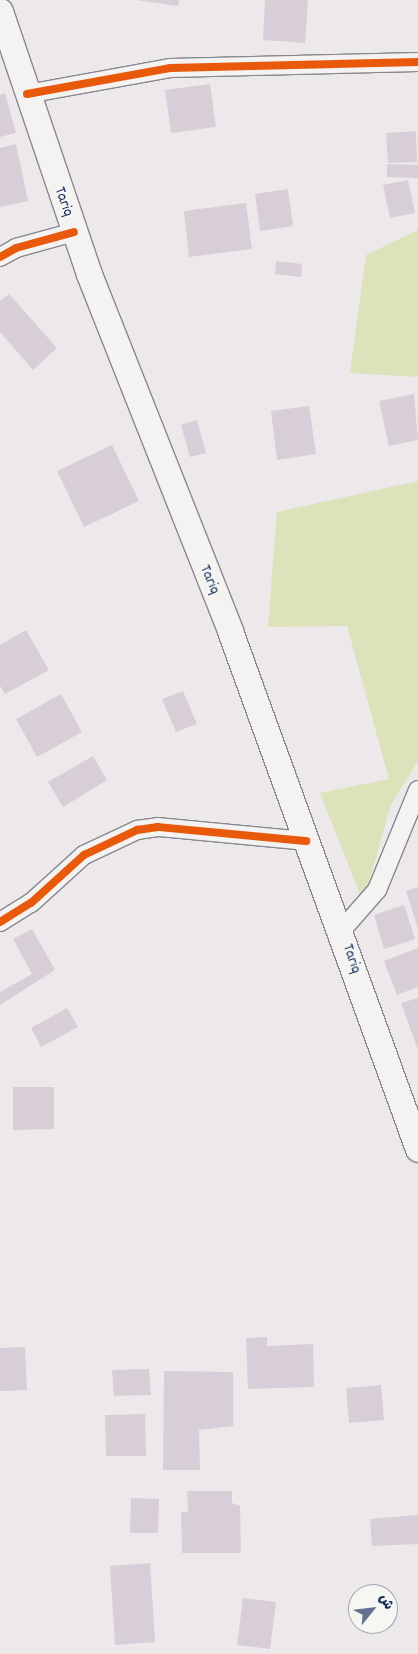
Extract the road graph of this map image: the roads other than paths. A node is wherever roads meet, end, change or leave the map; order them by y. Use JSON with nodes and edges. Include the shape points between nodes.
{"nodes":[{"id":1,"x":0,"y":11,"type":"edge"},
{"id":2,"x":418,"y":62,"type":"edge"},
{"id":3,"x":27,"y":94,"type":"junction"},
{"id":4,"x":74,"y":232,"type":"junction"},
{"id":5,"x":0,"y":257,"type":"edge"},
{"id":6,"x":418,"y":790,"type":"edge"},
{"id":7,"x":306,"y":841,"type":"junction"},
{"id":8,"x":0,"y":922,"type":"edge"},
{"id":9,"x":341,"y":931,"type":"junction"},
{"id":10,"x":418,"y":1149,"type":"edge"}],
"edges":[{"from":1,"to":3,"type":"main road","name":"Tariq"},
{"from":2,"to":3,"type":"street","via":[[170,68]]},
{"from":3,"to":4,"type":"main road","name":"Tariq"},
{"from":4,"to":5,"type":"street","via":[[16,248]]},
{"from":4,"to":7,"type":"main road","name":"Tariq","via":[[138,406],[230,631]]},
{"from":6,"to":9,"type":"street","via":[[377,890]]},
{"from":7,"to":8,"type":"street","via":[[158,827],[137,830],[84,855],[31,903]]},
{"from":7,"to":9,"type":"main road","name":"Tariq"},
{"from":9,"to":10,"type":"main road","name":"Tariq"}]}
